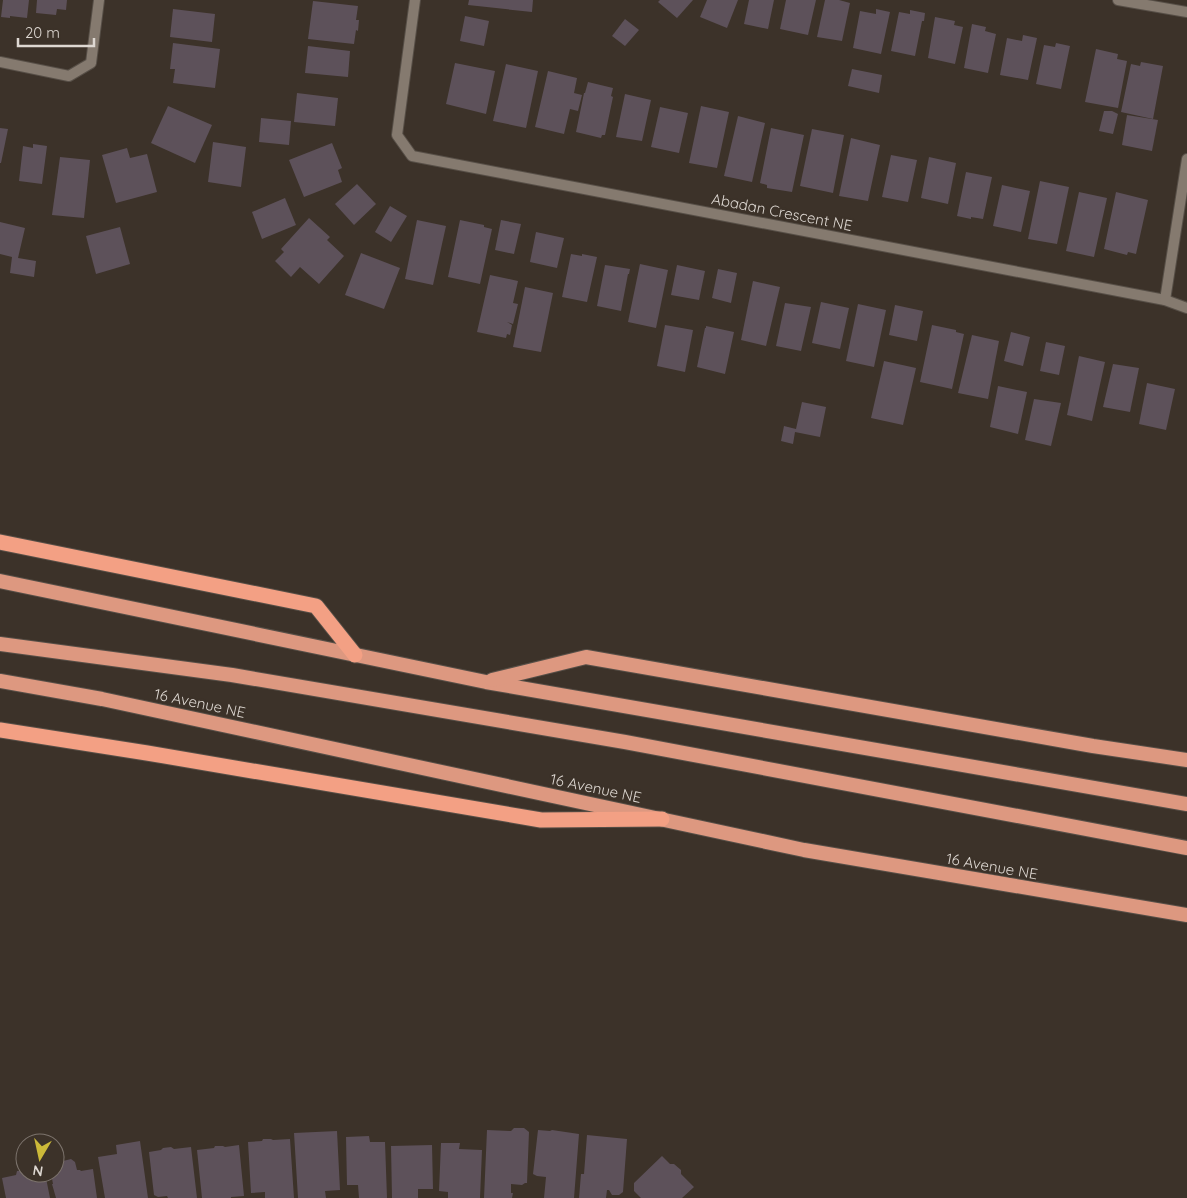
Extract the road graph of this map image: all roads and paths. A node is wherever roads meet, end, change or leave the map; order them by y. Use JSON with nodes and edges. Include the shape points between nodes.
{"nodes":[{"id":1,"x":99,"y":0,"type":"edge"},
{"id":2,"x":415,"y":0,"type":"edge"},
{"id":3,"x":1118,"y":0,"type":"edge"},
{"id":4,"x":1187,"y":12,"type":"edge"},
{"id":5,"x":0,"y":62,"type":"edge"},
{"id":6,"x":1187,"y":159,"type":"edge"},
{"id":7,"x":1165,"y":300,"type":"junction"},
{"id":8,"x":1187,"y":308,"type":"edge"},
{"id":9,"x":0,"y":542,"type":"edge"},
{"id":10,"x":0,"y":581,"type":"edge"},
{"id":11,"x":0,"y":644,"type":"edge"},
{"id":12,"x":355,"y":655,"type":"junction"},
{"id":13,"x":0,"y":681,"type":"edge"},
{"id":14,"x":486,"y":682,"type":"junction"},
{"id":15,"x":0,"y":730,"type":"edge"},
{"id":16,"x":1187,"y":760,"type":"edge"},
{"id":17,"x":1187,"y":804,"type":"edge"},
{"id":18,"x":662,"y":820,"type":"junction"},
{"id":19,"x":1187,"y":848,"type":"edge"},
{"id":20,"x":1187,"y":915,"type":"edge"}],
"edges":[{"from":1,"to":5,"type":"street","via":[[91,63],[69,76]]},
{"from":2,"to":7,"type":"street","name":"Abadan Crescent NE","via":[[397,135],[412,156]]},
{"from":3,"to":4,"type":"street"},
{"from":6,"to":7,"type":"street"},
{"from":7,"to":8,"type":"street","name":"Abadan Crescent NE"},
{"from":9,"to":12,"type":"highway","via":[[316,606]]},
{"from":10,"to":12,"type":"highway"},
{"from":11,"to":19,"type":"highway","via":[[232,675],[616,740]]},
{"from":12,"to":14,"type":"highway"},
{"from":13,"to":18,"type":"highway","name":"16 Avenue NE","via":[[102,699]]},
{"from":14,"to":16,"type":"highway","via":[[586,657]]},
{"from":14,"to":17,"type":"highway"},
{"from":15,"to":18,"type":"highway","via":[[541,820]]},
{"from":18,"to":20,"type":"highway","name":"16 Avenue NE","via":[[804,850]]}]}
